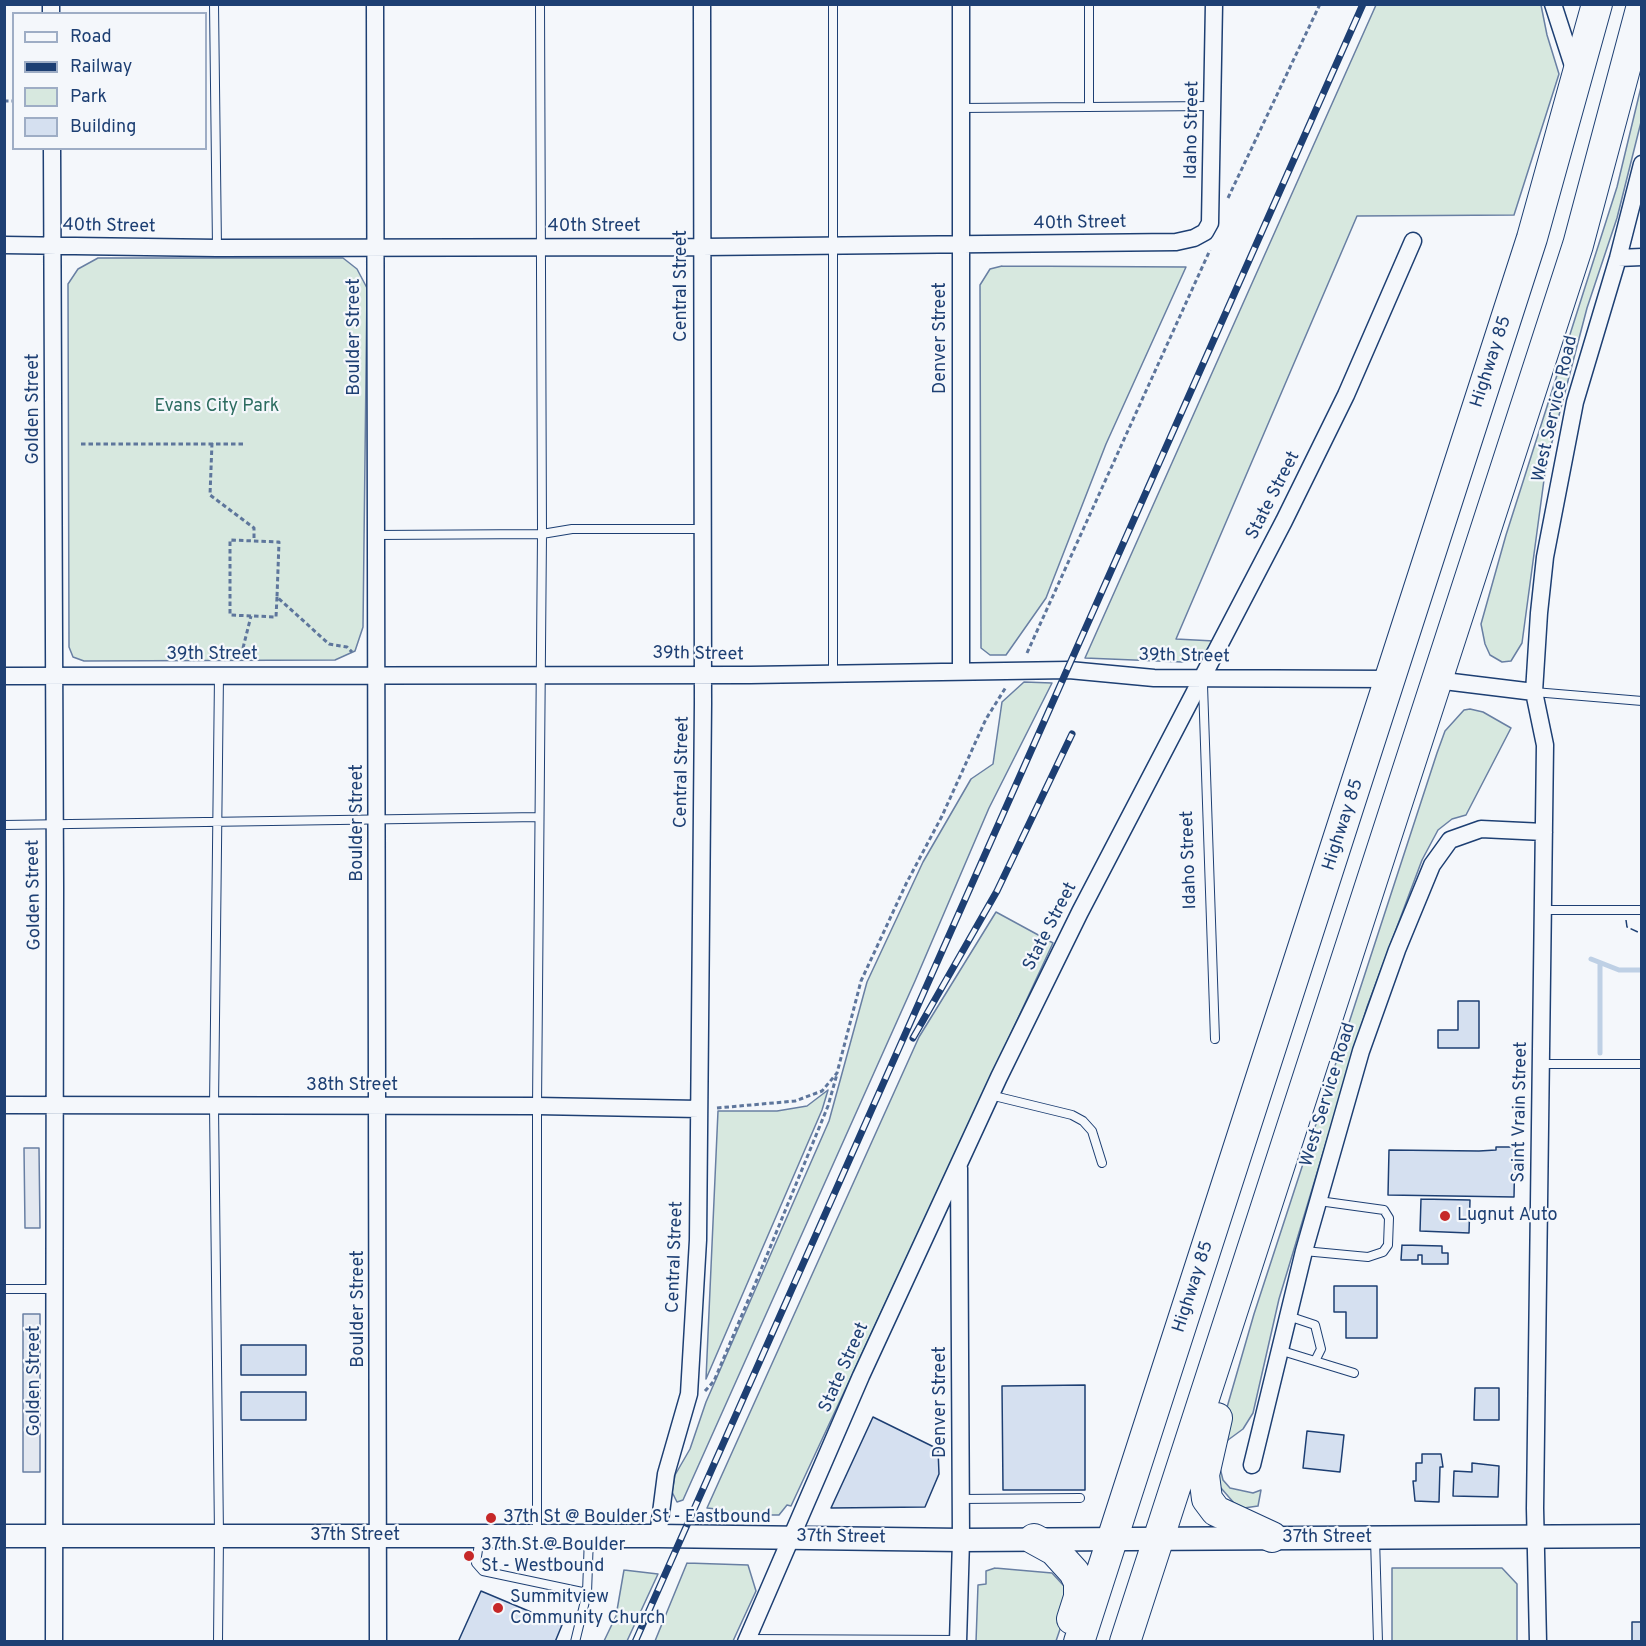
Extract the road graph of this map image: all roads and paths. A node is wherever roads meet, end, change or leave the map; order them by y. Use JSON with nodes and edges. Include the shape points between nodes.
{"nodes":[{"id":1,"x":214,"y":4,"type":"edge"},
{"id":2,"x":375,"y":4,"type":"edge"},
{"id":3,"x":540,"y":4,"type":"edge"},
{"id":4,"x":702,"y":4,"type":"edge"},
{"id":5,"x":833,"y":4,"type":"edge"},
{"id":6,"x":961,"y":4,"type":"edge"},
{"id":7,"x":1089,"y":4,"type":"edge"},
{"id":8,"x":1214,"y":4,"type":"edge"},
{"id":9,"x":1320,"y":4,"type":"edge"},
{"id":10,"x":1553,"y":4,"type":"edge"},
{"id":11,"x":1597,"y":4,"type":"edge"},
{"id":12,"x":1641,"y":5,"type":"edge"},
{"id":13,"x":1577,"y":79,"type":"junction"},
{"id":14,"x":1213,"y":106,"type":"junction"},
{"id":15,"x":1089,"y":107,"type":"junction"},
{"id":16,"x":961,"y":108,"type":"junction"},
{"id":17,"x":52,"y":150,"type":"edge"},
{"id":18,"x":1641,"y":164,"type":"edge"},
{"id":19,"x":1226,"y":205,"type":"dead end"},
{"id":20,"x":1634,"y":226,"type":"edge"},
{"id":21,"x":1184,"y":240,"type":"joint"},
{"id":22,"x":1413,"y":241,"type":"dead end"},
{"id":23,"x":4,"y":245,"type":"edge"},
{"id":24,"x":52,"y":246,"type":"junction"},
{"id":25,"x":542,"y":246,"type":"junction"},
{"id":26,"x":832,"y":246,"type":"junction"},
{"id":27,"x":960,"y":246,"type":"junction"},
{"id":28,"x":702,"y":247,"type":"junction"},
{"id":29,"x":217,"y":248,"type":"junction"},
{"id":30,"x":374,"y":248,"type":"junction"},
{"id":31,"x":1210,"y":250,"type":"dead end"},
{"id":32,"x":1641,"y":257,"type":"edge"},
{"id":33,"x":1618,"y":258,"type":"junction"},
{"id":34,"x":212,"y":443,"type":"junction"},
{"id":35,"x":81,"y":444,"type":"dead end"},
{"id":36,"x":243,"y":444,"type":"dead end"},
{"id":37,"x":701,"y":529,"type":"junction"},
{"id":38,"x":542,"y":534,"type":"junction"},
{"id":39,"x":376,"y":535,"type":"junction"},
{"id":40,"x":254,"y":541,"type":"junction"},
{"id":41,"x":277,"y":597,"type":"junction"},
{"id":42,"x":251,"y":616,"type":"junction"},
{"id":43,"x":243,"y":648,"type":"dead end"},
{"id":44,"x":352,"y":652,"type":"dead end"},
{"id":45,"x":961,"y":671,"type":"junction"},
{"id":46,"x":1016,"y":671,"type":"junction"},
{"id":47,"x":702,"y":673,"type":"junction"},
{"id":48,"x":377,"y":674,"type":"junction"},
{"id":49,"x":541,"y":674,"type":"junction"},
{"id":50,"x":833,"y":674,"type":"junction"},
{"id":51,"x":219,"y":675,"type":"junction"},
{"id":52,"x":4,"y":676,"type":"edge"},
{"id":53,"x":52,"y":676,"type":"junction"},
{"id":54,"x":1203,"y":678,"type":"junction"},
{"id":55,"x":1391,"y":679,"type":"junction"},
{"id":56,"x":1436,"y":680,"type":"junction"},
{"id":57,"x":1534,"y":692,"type":"junction"},
{"id":58,"x":1641,"y":701,"type":"edge"},
{"id":59,"x":539,"y":817,"type":"junction"},
{"id":60,"x":377,"y":818,"type":"junction"},
{"id":61,"x":216,"y":821,"type":"junction"},
{"id":62,"x":54,"y":824,"type":"junction"},
{"id":63,"x":4,"y":825,"type":"edge"},
{"id":64,"x":1544,"y":832,"type":"junction"},
{"id":65,"x":1543,"y":910,"type":"junction"},
{"id":66,"x":1641,"y":910,"type":"edge"},
{"id":67,"x":1215,"y":1039,"type":"dead end"},
{"id":68,"x":1541,"y":1064,"type":"junction"},
{"id":69,"x":1641,"y":1064,"type":"edge"},
{"id":70,"x":837,"y":1073,"type":"junction"},
{"id":71,"x":990,"y":1095,"type":"junction"},
{"id":72,"x":4,"y":1105,"type":"edge"},
{"id":73,"x":55,"y":1105,"type":"junction"},
{"id":74,"x":213,"y":1106,"type":"junction"},
{"id":75,"x":378,"y":1106,"type":"junction"},
{"id":76,"x":537,"y":1106,"type":"junction"},
{"id":77,"x":699,"y":1109,"type":"junction"},
{"id":78,"x":959,"y":1162,"type":"junction"},
{"id":79,"x":1102,"y":1162,"type":"dead end"},
{"id":80,"x":1318,"y":1201,"type":"junction"},
{"id":81,"x":1304,"y":1251,"type":"junction"},
{"id":82,"x":4,"y":1289,"type":"edge"},
{"id":83,"x":55,"y":1289,"type":"junction"},
{"id":84,"x":1234,"y":1308,"type":"junction"},
{"id":85,"x":1288,"y":1316,"type":"junction"},
{"id":86,"x":1279,"y":1350,"type":"junction"},
{"id":87,"x":1315,"y":1361,"type":"junction"},
{"id":88,"x":1354,"y":1373,"type":"dead end"},
{"id":89,"x":689,"y":1394,"type":"junction"},
{"id":90,"x":1252,"y":1465,"type":"dead end"},
{"id":91,"x":1080,"y":1498,"type":"dead end"},
{"id":92,"x":961,"y":1499,"type":"junction"},
{"id":93,"x":4,"y":1536,"type":"edge"},
{"id":94,"x":54,"y":1536,"type":"junction"},
{"id":95,"x":219,"y":1536,"type":"junction"},
{"id":96,"x":378,"y":1536,"type":"junction"},
{"id":97,"x":481,"y":1536,"type":"junction"},
{"id":98,"x":537,"y":1536,"type":"junction"},
{"id":99,"x":589,"y":1536,"type":"junction"},
{"id":100,"x":658,"y":1536,"type":"junction"},
{"id":101,"x":1538,"y":1536,"type":"junction"},
{"id":102,"x":1641,"y":1536,"type":"edge"},
{"id":103,"x":793,"y":1537,"type":"junction"},
{"id":104,"x":1272,"y":1537,"type":"junction"},
{"id":105,"x":1112,"y":1538,"type":"junction"},
{"id":106,"x":1159,"y":1538,"type":"junction"},
{"id":107,"x":1375,"y":1538,"type":"junction"},
{"id":108,"x":1034,"y":1539,"type":"junction"},
{"id":109,"x":961,"y":1540,"type":"junction"},
{"id":110,"x":587,"y":1593,"type":"junction"},
{"id":111,"x":747,"y":1640,"type":"edge"},
{"id":112,"x":831,"y":1640,"type":"edge"},
{"id":113,"x":54,"y":1641,"type":"edge"},
{"id":114,"x":218,"y":1641,"type":"edge"},
{"id":115,"x":378,"y":1641,"type":"edge"},
{"id":116,"x":575,"y":1641,"type":"edge"},
{"id":117,"x":958,"y":1641,"type":"edge"},
{"id":118,"x":1065,"y":1641,"type":"edge"},
{"id":119,"x":1079,"y":1641,"type":"edge"},
{"id":120,"x":1125,"y":1641,"type":"edge"},
{"id":121,"x":1378,"y":1641,"type":"edge"},
{"id":122,"x":1538,"y":1641,"type":"edge"}],
"edges":[{"from":1,"to":29,"type":"lane"},
{"from":2,"to":30,"type":"street","name":"Boulder Street"},
{"from":3,"to":25,"type":"lane"},
{"from":4,"to":28,"type":"street","name":"Central Street"},
{"from":5,"to":26,"type":"lane"},
{"from":6,"to":16,"type":"street","name":"Denver Street"},
{"from":7,"to":15,"type":"lane"},
{"from":8,"to":14,"type":"street","name":"Idaho Street"},
{"from":9,"to":19,"type":"path"},
{"from":10,"to":13,"type":"street"},
{"from":11,"to":13,"type":"highway","name":"Highway 85"},
{"from":12,"to":56,"type":"highway","via":[[1578,245]]},
{"from":13,"to":55,"type":"highway","name":"Highway 85","via":[[1532,238]]},
{"from":14,"to":15,"type":"lane"},
{"from":14,"to":21,"type":"street","name":"Idaho Street","via":[[1210,224],[1205,232]]},
{"from":15,"to":16,"type":"lane"},
{"from":16,"to":27,"type":"street","name":"Denver Street"},
{"from":17,"to":24,"type":"street","name":"Golden Street"},
{"from":18,"to":20,"type":"street","name":"West Service Road"},
{"from":20,"to":33,"type":"street","name":"West Service Road"},
{"from":21,"to":27,"type":"street","name":"40th Street"},
{"from":22,"to":54,"type":"street","name":"State Street","via":[[1346,395]]},
{"from":23,"to":24,"type":"street","name":"40th Street"},
{"from":24,"to":29,"type":"street","name":"40th Street"},
{"from":24,"to":53,"type":"street","name":"Golden Street"},
{"from":25,"to":28,"type":"street","name":"40th Street"},
{"from":25,"to":30,"type":"street","name":"40th Street"},
{"from":25,"to":38,"type":"lane"},
{"from":26,"to":27,"type":"street","name":"40th Street"},
{"from":26,"to":28,"type":"street","name":"40th Street"},
{"from":26,"to":50,"type":"lane"},
{"from":27,"to":45,"type":"street","name":"Denver Street"},
{"from":28,"to":37,"type":"street","name":"Central Street"},
{"from":29,"to":30,"type":"street","name":"40th Street"},
{"from":30,"to":39,"type":"street","name":"Boulder Street"},
{"from":31,"to":46,"type":"path","via":[[1031,646]]},
{"from":32,"to":33,"type":"street"},
{"from":33,"to":57,"type":"street","name":"West Service Road","via":[[1581,381],[1561,465],[1545,557]]},
{"from":34,"to":35,"type":"path"},
{"from":34,"to":36,"type":"path"},
{"from":34,"to":40,"type":"path","via":[[210,495],[254,528]]},
{"from":37,"to":38,"type":"lane","via":[[572,529]]},
{"from":37,"to":47,"type":"street","name":"Central Street"},
{"from":38,"to":39,"type":"lane"},
{"from":38,"to":49,"type":"lane"},
{"from":39,"to":48,"type":"street","name":"Boulder Street"},
{"from":40,"to":41,"type":"path","via":[[279,542]]},
{"from":40,"to":42,"type":"path","via":[[230,540],[230,615]]},
{"from":41,"to":42,"type":"path","via":[[276,617]]},
{"from":41,"to":44,"type":"path","via":[[329,644],[347,647]]},
{"from":42,"to":43,"type":"path"},
{"from":45,"to":46,"type":"street","name":"39th Street"},
{"from":45,"to":50,"type":"street","name":"39th Street"},
{"from":46,"to":54,"type":"street","name":"39th Street"},
{"from":46,"to":70,"type":"path","via":[[986,718],[861,981]]},
{"from":47,"to":49,"type":"street","name":"39th Street"},
{"from":47,"to":50,"type":"street","name":"39th Street"},
{"from":47,"to":77,"type":"street","name":"Central Street"},
{"from":48,"to":49,"type":"street","name":"39th Street"},
{"from":48,"to":51,"type":"street","name":"39th Street"},
{"from":48,"to":60,"type":"street","name":"Boulder Street"},
{"from":49,"to":59,"type":"lane"},
{"from":51,"to":53,"type":"street","name":"39th Street"},
{"from":51,"to":61,"type":"lane"},
{"from":52,"to":53,"type":"street","name":"39th Street"},
{"from":53,"to":62,"type":"street","name":"Golden Street"},
{"from":54,"to":55,"type":"street","name":"39th Street"},
{"from":54,"to":67,"type":"lane","name":"Idaho Street"},
{"from":54,"to":71,"type":"street","name":"State Street","via":[[1080,912]]},
{"from":55,"to":105,"type":"highway","name":"Highway 85"},
{"from":56,"to":57,"type":"street"},
{"from":56,"to":84,"type":"highway"},
{"from":57,"to":58,"type":"lane"},
{"from":57,"to":64,"type":"street","name":"Saint Vrain Street","via":[[1545,745]]},
{"from":59,"to":60,"type":"lane"},
{"from":59,"to":76,"type":"lane"},
{"from":60,"to":61,"type":"lane"},
{"from":60,"to":75,"type":"street","name":"Boulder Street"},
{"from":61,"to":62,"type":"lane"},
{"from":61,"to":74,"type":"lane"},
{"from":62,"to":63,"type":"lane"},
{"from":62,"to":73,"type":"street","name":"Golden Street"},
{"from":64,"to":65,"type":"street","name":"Saint Vrain Street"},
{"from":64,"to":80,"type":"street","name":"West Service Road","via":[[1481,829],[1450,840],[1432,865],[1361,1051]]},
{"from":65,"to":66,"type":"lane"},
{"from":65,"to":68,"type":"street","name":"Saint Vrain Street"},
{"from":68,"to":69,"type":"lane"},
{"from":68,"to":101,"type":"street","name":"Saint Vrain Street","via":[[1535,1508]]},
{"from":70,"to":77,"type":"path","via":[[822,1091],[795,1101]]},
{"from":70,"to":89,"type":"path","via":[[828,1106],[714,1381],[708,1390]]},
{"from":71,"to":78,"type":"street","name":"State Street"},
{"from":71,"to":79,"type":"lane","via":[[1083,1121],[1092,1131]]},
{"from":72,"to":73,"type":"street","name":"38th Street"},
{"from":73,"to":74,"type":"street","name":"38th Street"},
{"from":73,"to":83,"type":"street","name":"Golden Street"},
{"from":74,"to":75,"type":"street","name":"38th Street"},
{"from":74,"to":95,"type":"lane"},
{"from":75,"to":76,"type":"street","name":"38th Street"},
{"from":75,"to":96,"type":"street","name":"Boulder Street"},
{"from":76,"to":77,"type":"street","name":"38th Street"},
{"from":76,"to":98,"type":"lane"},
{"from":77,"to":89,"type":"street","name":"Central Street","via":[[698,1240]]},
{"from":78,"to":92,"type":"street","name":"Denver Street"},
{"from":78,"to":103,"type":"street","name":"State Street"},
{"from":80,"to":81,"type":"street","name":"West Service Road"},
{"from":80,"to":81,"type":"lane","via":[[1384,1210],[1389,1218],[1388,1245],[1383,1252],[1368,1257]]},
{"from":81,"to":85,"type":"street","name":"West Service Road"},
{"from":82,"to":83,"type":"lane"},
{"from":83,"to":94,"type":"street","name":"Golden Street"},
{"from":84,"to":104,"type":"highway","via":[[1239,1340],[1208,1449],[1204,1475],[1207,1499],[1216,1511]]},
{"from":84,"to":106,"type":"highway"},
{"from":85,"to":86,"type":"street","name":"West Service Road"},
{"from":85,"to":87,"type":"lane","via":[[1315,1325],[1321,1349]]},
{"from":86,"to":87,"type":"lane"},
{"from":86,"to":90,"type":"street","name":"West Service Road"},
{"from":87,"to":88,"type":"lane"},
{"from":89,"to":100,"type":"street","name":"Central Street","via":[[666,1474]]},
{"from":91,"to":92,"type":"lane"},
{"from":92,"to":109,"type":"street","name":"Denver Street"},
{"from":93,"to":94,"type":"main road","name":"37th Street"},
{"from":94,"to":95,"type":"main road","name":"37th Street"},
{"from":94,"to":113,"type":"street","name":"Golden Street"},
{"from":95,"to":96,"type":"main road","name":"37th Street"},
{"from":95,"to":114,"type":"lane"},
{"from":96,"to":97,"type":"main road","name":"37th Street"},
{"from":96,"to":115,"type":"street","name":"Boulder Street"},
{"from":97,"to":98,"type":"main road","name":"37th Street"},
{"from":97,"to":110,"type":"lane","via":[[476,1563],[483,1570]]},
{"from":98,"to":99,"type":"main road","name":"37th Street"},
{"from":99,"to":100,"type":"main road","name":"37th Street"},
{"from":99,"to":110,"type":"lane"},
{"from":100,"to":103,"type":"main road","name":"37th Street"},
{"from":101,"to":102,"type":"main road","name":"37th Street"},
{"from":101,"to":107,"type":"main road","name":"37th Street"},
{"from":101,"to":122,"type":"street","name":"Saint Vrain Street"},
{"from":103,"to":109,"type":"main road","name":"37th Street"},
{"from":103,"to":111,"type":"street","name":"State Street"},
{"from":104,"to":106,"type":"main road","name":"37th Street"},
{"from":104,"to":107,"type":"main road","name":"37th Street"},
{"from":105,"to":106,"type":"main road","name":"37th Street"},
{"from":105,"to":108,"type":"main road","name":"37th Street"},
{"from":105,"to":119,"type":"highway","name":"Highway 85"},
{"from":106,"to":120,"type":"highway"},
{"from":107,"to":121,"type":"lane"},
{"from":108,"to":109,"type":"main road","name":"37th Street"},
{"from":108,"to":118,"type":"highway","via":[[1068,1562],[1079,1582],[1079,1597]]},
{"from":109,"to":117,"type":"street","name":"Denver Street"},
{"from":110,"to":116,"type":"lane"},
{"from":111,"to":112,"type":"lane"},
{"from":112,"to":117,"type":"lane"}]}
